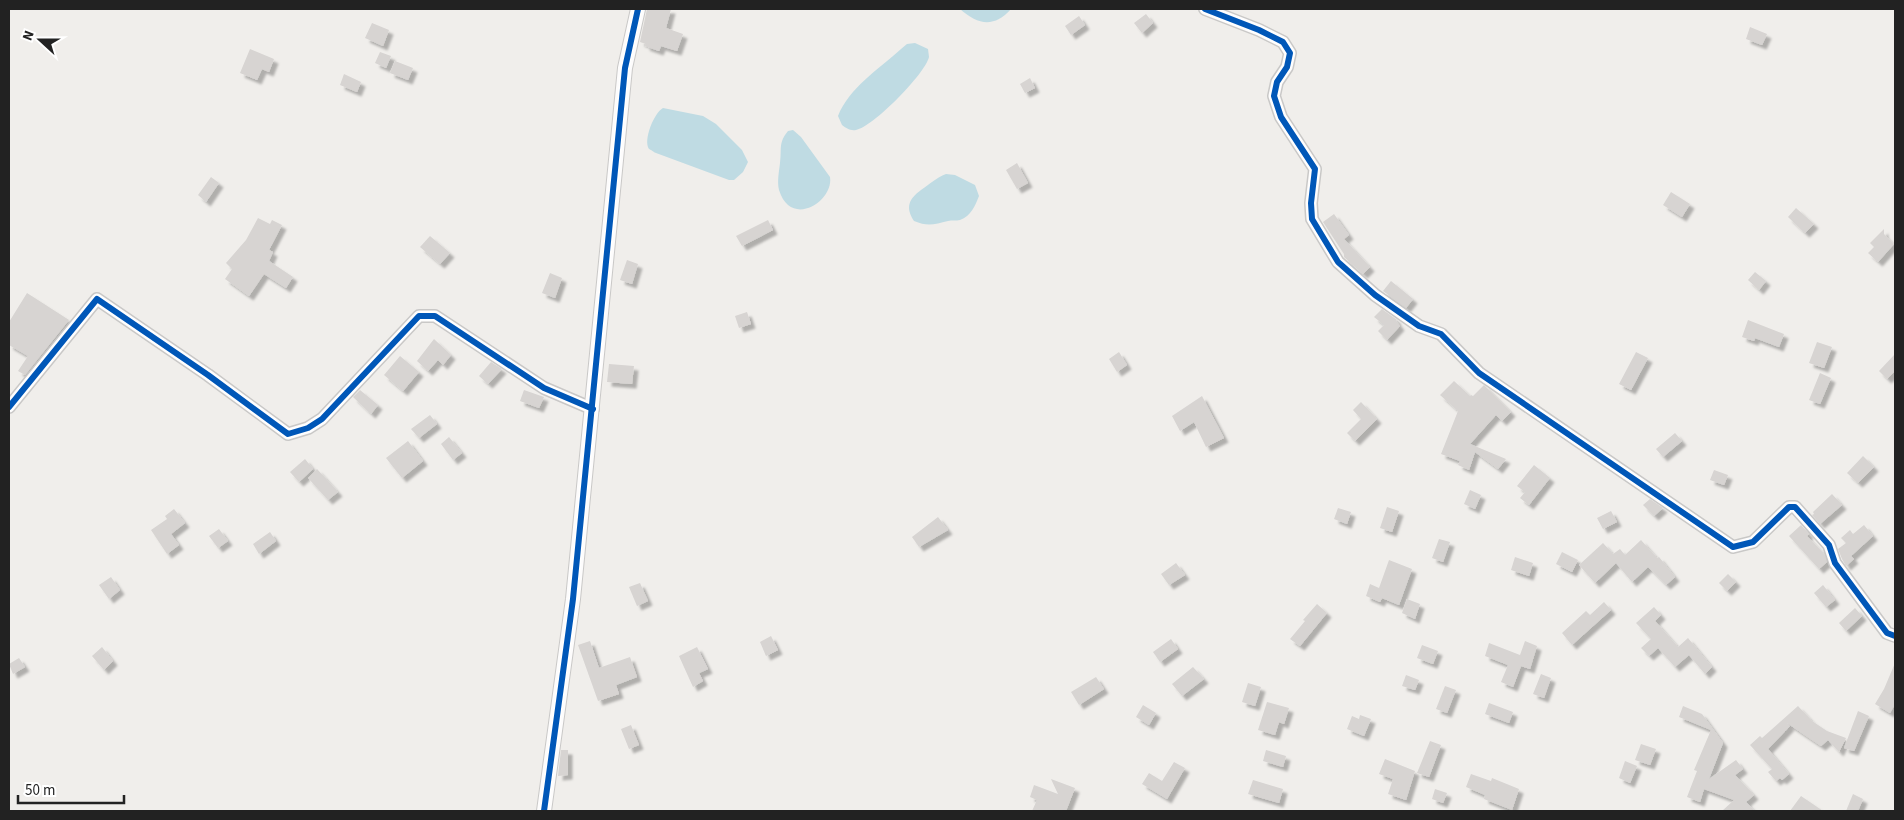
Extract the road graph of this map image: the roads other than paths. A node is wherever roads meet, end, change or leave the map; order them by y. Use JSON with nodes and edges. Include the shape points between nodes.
{"nodes":[{"id":1,"x":638,"y":9,"type":"edge"},
{"id":2,"x":1205,"y":9,"type":"edge"},
{"id":3,"x":9,"y":407,"type":"edge"},
{"id":4,"x":592,"y":409,"type":"junction"},
{"id":5,"x":1895,"y":636,"type":"edge"},
{"id":6,"x":544,"y":811,"type":"edge"}],
"edges":[{"from":1,"to":4,"type":"street","via":[[626,68]]},
{"from":2,"to":5,"type":"street","via":[[1283,42],[1290,53],[1274,96],[1281,117],[1315,169],[1312,219],[1338,262],[1375,295],[1419,326],[1442,334],[1479,373],[1733,547],[1754,542],[1789,507],[1795,507],[1829,545],[1835,563],[1887,633]]},
{"from":3,"to":4,"type":"street","via":[[98,299],[288,434],[322,420],[419,316],[434,316],[544,388]]},
{"from":4,"to":6,"type":"street","via":[[573,599]]}]}
